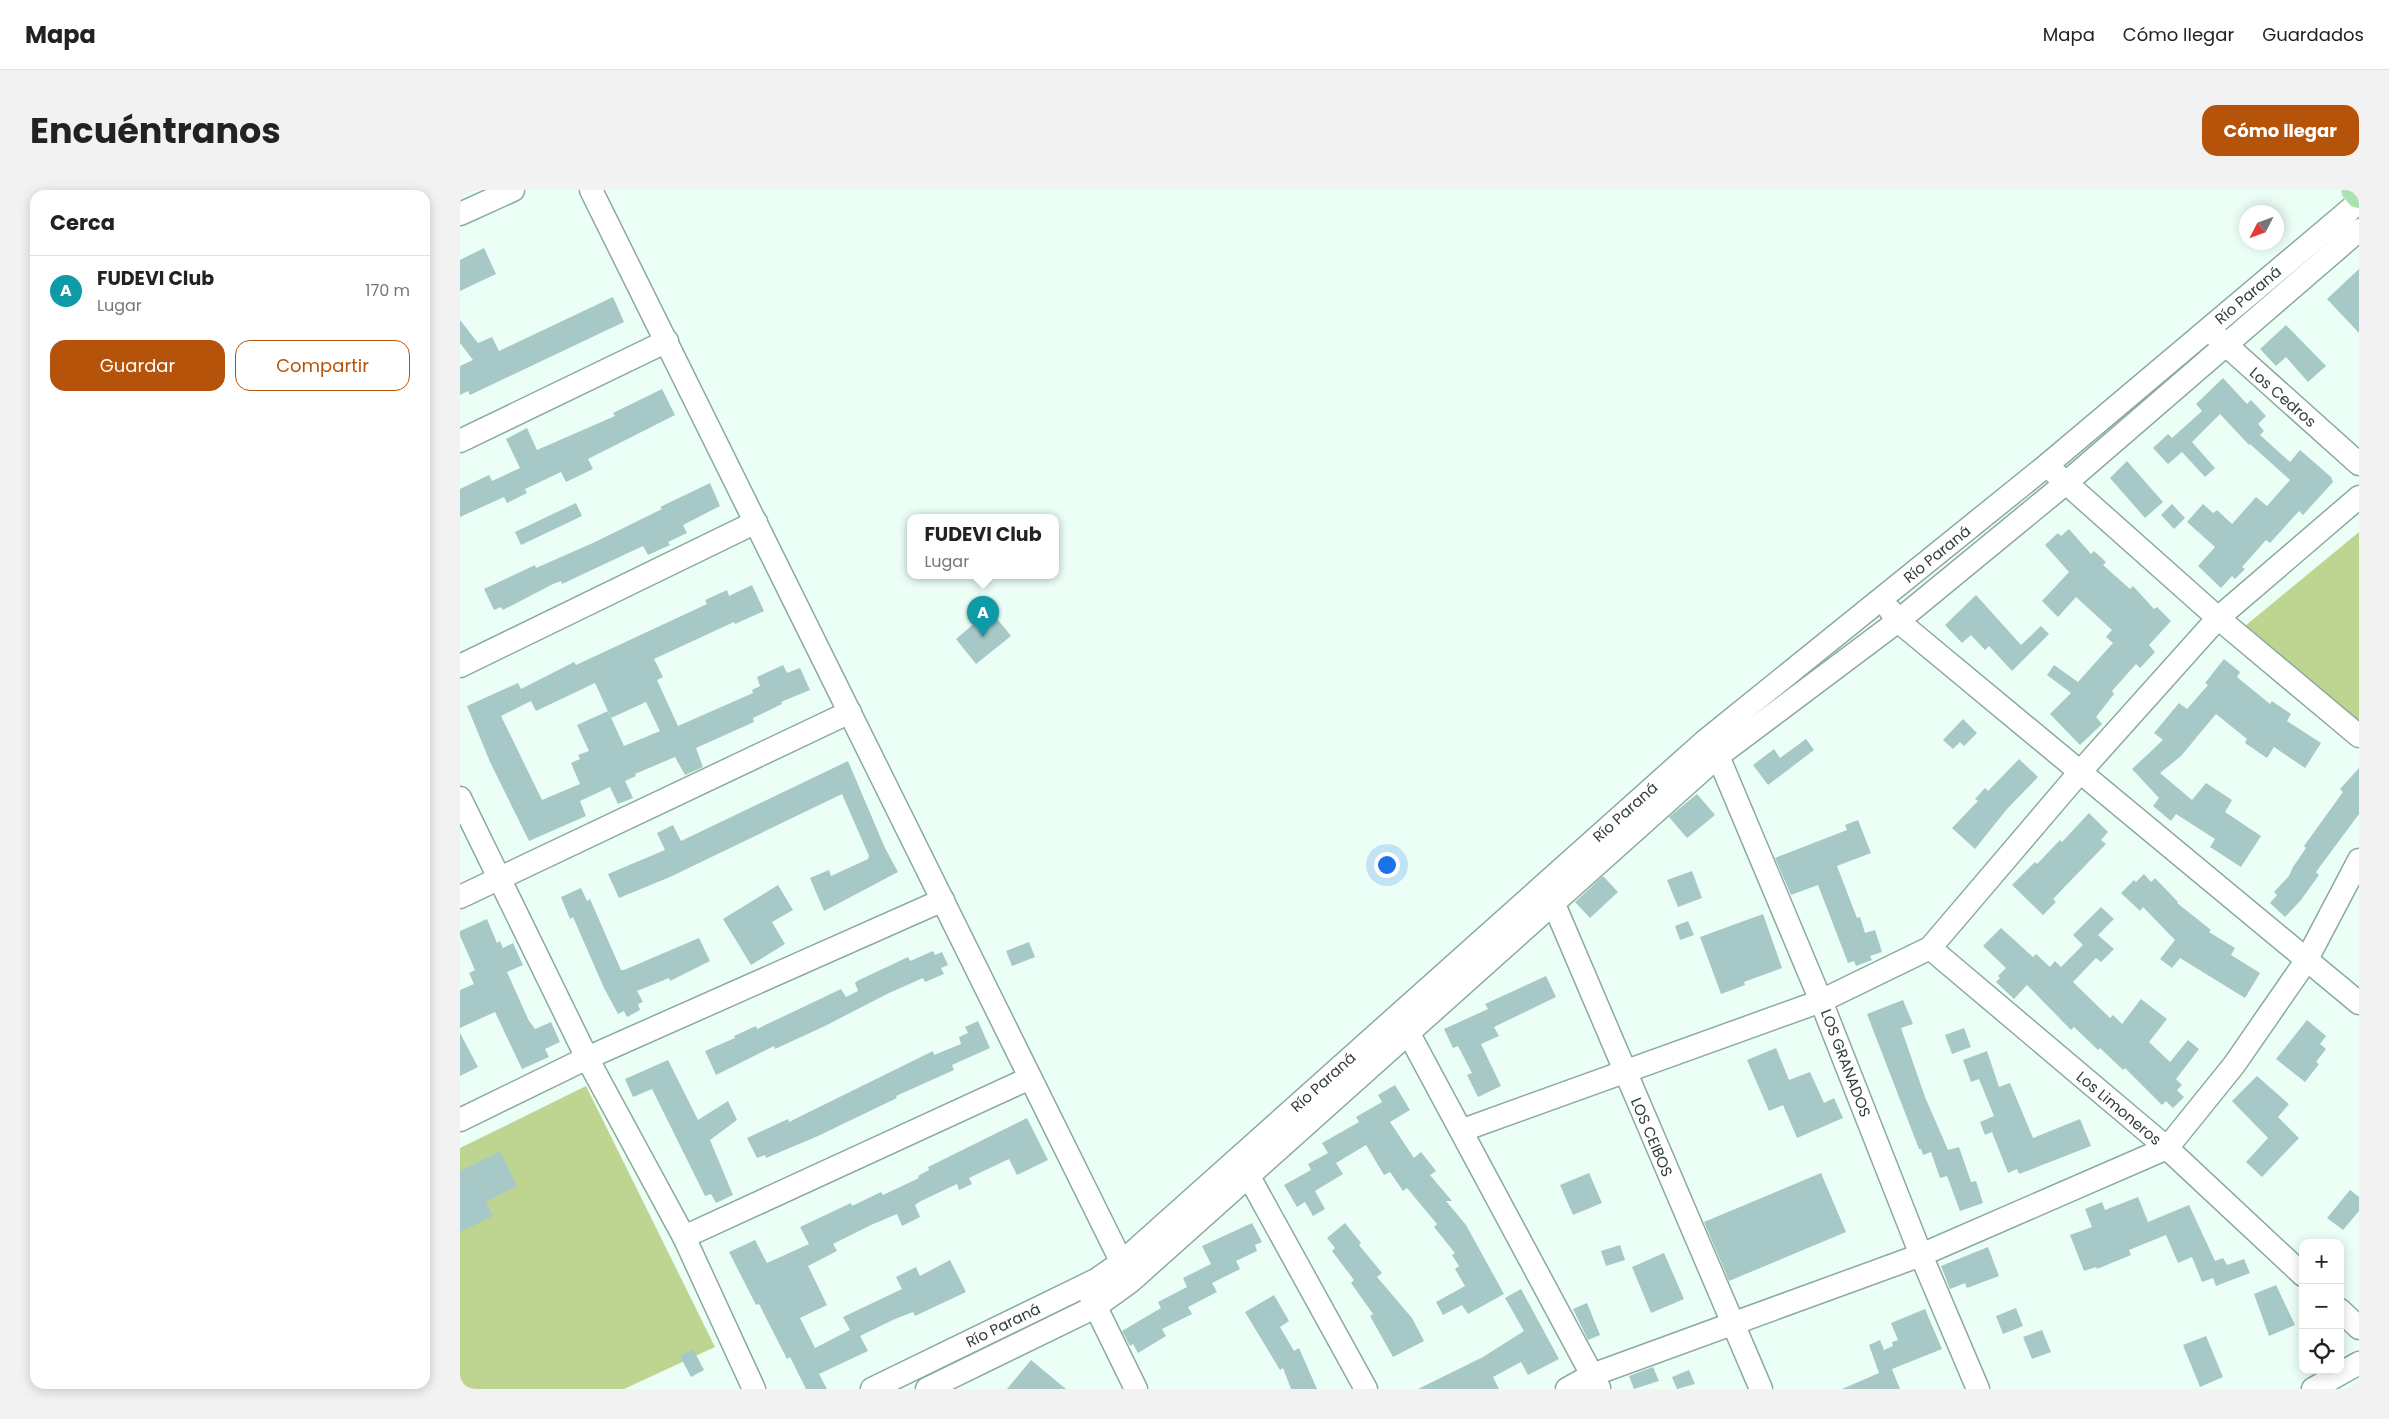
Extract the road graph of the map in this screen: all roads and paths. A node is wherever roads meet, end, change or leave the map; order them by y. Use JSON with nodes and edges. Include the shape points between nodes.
{"nodes":[{"id":1,"x":513,"y":190,"type":"edge"},
{"id":2,"x":591,"y":190,"type":"edge"},
{"id":3,"x":2356,"y":190,"type":"edge"},
{"id":4,"x":2359,"y":194,"type":"edge"},
{"id":5,"x":2359,"y":202,"type":"edge"},
{"id":6,"x":460,"y":214,"type":"edge"},
{"id":7,"x":2359,"y":230,"type":"edge"},
{"id":8,"x":2209,"y":329,"type":"junction"},
{"id":9,"x":667,"y":341,"type":"junction"},
{"id":10,"x":2225,"y":346,"type":"junction"},
{"id":11,"x":460,"y":441,"type":"edge"},
{"id":12,"x":2359,"y":464,"type":"edge"},
{"id":13,"x":2048,"y":465,"type":"junction"},
{"id":14,"x":2066,"y":483,"type":"junction"},
{"id":15,"x":2359,"y":497,"type":"edge"},
{"id":16,"x":756,"y":522,"type":"junction"},
{"id":17,"x":1882,"y":599,"type":"junction"},
{"id":18,"x":2218,"y":618,"type":"junction"},
{"id":19,"x":1898,"y":620,"type":"junction"},
{"id":20,"x":460,"y":666,"type":"edge"},
{"id":21,"x":850,"y":712,"type":"junction"},
{"id":22,"x":2359,"y":736,"type":"edge"},
{"id":23,"x":1712,"y":748,"type":"junction"},
{"id":24,"x":2080,"y":772,"type":"junction"},
{"id":25,"x":460,"y":798,"type":"edge"},
{"id":26,"x":2359,"y":860,"type":"edge"},
{"id":27,"x":499,"y":878,"type":"junction"},
{"id":28,"x":1547,"y":894,"type":"junction"},
{"id":29,"x":460,"y":897,"type":"edge"},
{"id":30,"x":943,"y":900,"type":"junction"},
{"id":31,"x":1930,"y":948,"type":"junction"},
{"id":32,"x":2306,"y":960,"type":"junction"},
{"id":33,"x":1822,"y":1000,"type":"junction"},
{"id":34,"x":2359,"y":1003,"type":"edge"},
{"id":35,"x":1402,"y":1025,"type":"junction"},
{"id":36,"x":587,"y":1058,"type":"junction"},
{"id":37,"x":1624,"y":1072,"type":"junction"},
{"id":38,"x":1030,"y":1078,"type":"junction"},
{"id":39,"x":460,"y":1120,"type":"edge"},
{"id":40,"x":1463,"y":1130,"type":"junction"},
{"id":41,"x":2167,"y":1148,"type":"junction"},
{"id":42,"x":1244,"y":1167,"type":"junction"},
{"id":43,"x":684,"y":1237,"type":"junction"},
{"id":44,"x":1921,"y":1255,"type":"junction"},
{"id":45,"x":1126,"y":1271,"type":"junction"},
{"id":46,"x":2299,"y":1271,"type":"edge"},
{"id":47,"x":1085,"y":1285,"type":"junction"},
{"id":48,"x":1095,"y":1307,"type":"junction"},
{"id":49,"x":2344,"y":1314,"type":"edge"},
{"id":50,"x":1733,"y":1324,"type":"junction"},
{"id":51,"x":2359,"y":1328,"type":"edge"},
{"id":52,"x":2359,"y":1363,"type":"edge"},
{"id":53,"x":1596,"y":1382,"type":"edge"},
{"id":54,"x":754,"y":1389,"type":"edge"},
{"id":55,"x":872,"y":1389,"type":"edge"},
{"id":56,"x":927,"y":1389,"type":"edge"},
{"id":57,"x":1136,"y":1389,"type":"edge"},
{"id":58,"x":1366,"y":1389,"type":"edge"},
{"id":59,"x":1567,"y":1389,"type":"edge"},
{"id":60,"x":1761,"y":1389,"type":"edge"},
{"id":61,"x":1978,"y":1389,"type":"edge"},
{"id":62,"x":2313,"y":1389,"type":"edge"}],
"edges":[{"from":1,"to":6,"type":"street"},
{"from":2,"to":9,"type":"street"},
{"from":3,"to":4,"type":"main road"},
{"from":5,"to":8,"type":"street","name":"Río Paraná"},
{"from":7,"to":10,"type":"street","name":"Río Paraná"},
{"from":8,"to":10,"type":"street","name":"Los Cedros"},
{"from":8,"to":13,"type":"street","name":"Río Paraná"},
{"from":9,"to":11,"type":"street"},
{"from":9,"to":16,"type":"street"},
{"from":10,"to":12,"type":"street","name":"Los Cedros"},
{"from":10,"to":14,"type":"street","name":"Río Paraná"},
{"from":13,"to":14,"type":"street"},
{"from":13,"to":17,"type":"street","name":"Río Paraná"},
{"from":14,"to":18,"type":"street"},
{"from":14,"to":19,"type":"street","name":"Río Paraná"},
{"from":15,"to":18,"type":"street"},
{"from":16,"to":20,"type":"street"},
{"from":16,"to":21,"type":"street"},
{"from":17,"to":19,"type":"street"},
{"from":17,"to":23,"type":"street","name":"Río Paraná"},
{"from":18,"to":22,"type":"street"},
{"from":18,"to":24,"type":"street"},
{"from":19,"to":23,"type":"street","name":"Río Paraná"},
{"from":19,"to":24,"type":"street"},
{"from":21,"to":27,"type":"street"},
{"from":21,"to":30,"type":"street"},
{"from":23,"to":28,"type":"street","name":"Río Paraná"},
{"from":23,"to":33,"type":"street","name":"LOS GRANADOS"},
{"from":24,"to":31,"type":"street"},
{"from":24,"to":32,"type":"street"},
{"from":25,"to":27,"type":"street"},
{"from":26,"to":32,"type":"street"},
{"from":27,"to":29,"type":"street"},
{"from":27,"to":36,"type":"street"},
{"from":28,"to":35,"type":"street","name":"Río Paraná"},
{"from":28,"to":37,"type":"street","name":"LOS CEIBOS"},
{"from":30,"to":36,"type":"street"},
{"from":30,"to":38,"type":"street"},
{"from":31,"to":33,"type":"street"},
{"from":31,"to":41,"type":"street","name":"Los Limoneros"},
{"from":32,"to":34,"type":"street"},
{"from":32,"to":41,"type":"street","via":[[2234,1065]]},
{"from":33,"to":37,"type":"street"},
{"from":33,"to":44,"type":"street","name":"LOS GRANADOS"},
{"from":35,"to":40,"type":"street"},
{"from":35,"to":42,"type":"street","name":"Río Paraná"},
{"from":36,"to":39,"type":"street"},
{"from":36,"to":43,"type":"street"},
{"from":37,"to":40,"type":"street"},
{"from":37,"to":50,"type":"street","name":"LOS CEIBOS"},
{"from":38,"to":43,"type":"street"},
{"from":38,"to":45,"type":"street"},
{"from":40,"to":53,"type":"street"},
{"from":41,"to":44,"type":"street"},
{"from":41,"to":46,"type":"street","name":"Los Limoneros"},
{"from":42,"to":45,"type":"street","name":"Río Paraná"},
{"from":42,"to":58,"type":"street"},
{"from":43,"to":54,"type":"street"},
{"from":44,"to":50,"type":"street"},
{"from":44,"to":61,"type":"street","name":"LOS GRANADOS"},
{"from":45,"to":47,"type":"street","name":"Río Paraná"},
{"from":45,"to":48,"type":"street","name":"Río Paraná"},
{"from":47,"to":48,"type":"street"},
{"from":47,"to":55,"type":"street","name":"Río Paraná"},
{"from":48,"to":56,"type":"street","name":"Río Paraná"},
{"from":48,"to":57,"type":"street"},
{"from":49,"to":51,"type":"street"},
{"from":50,"to":53,"type":"street"},
{"from":50,"to":60,"type":"street","name":"LOS CEIBOS"},
{"from":52,"to":62,"type":"street"},
{"from":53,"to":59,"type":"street"}]}
